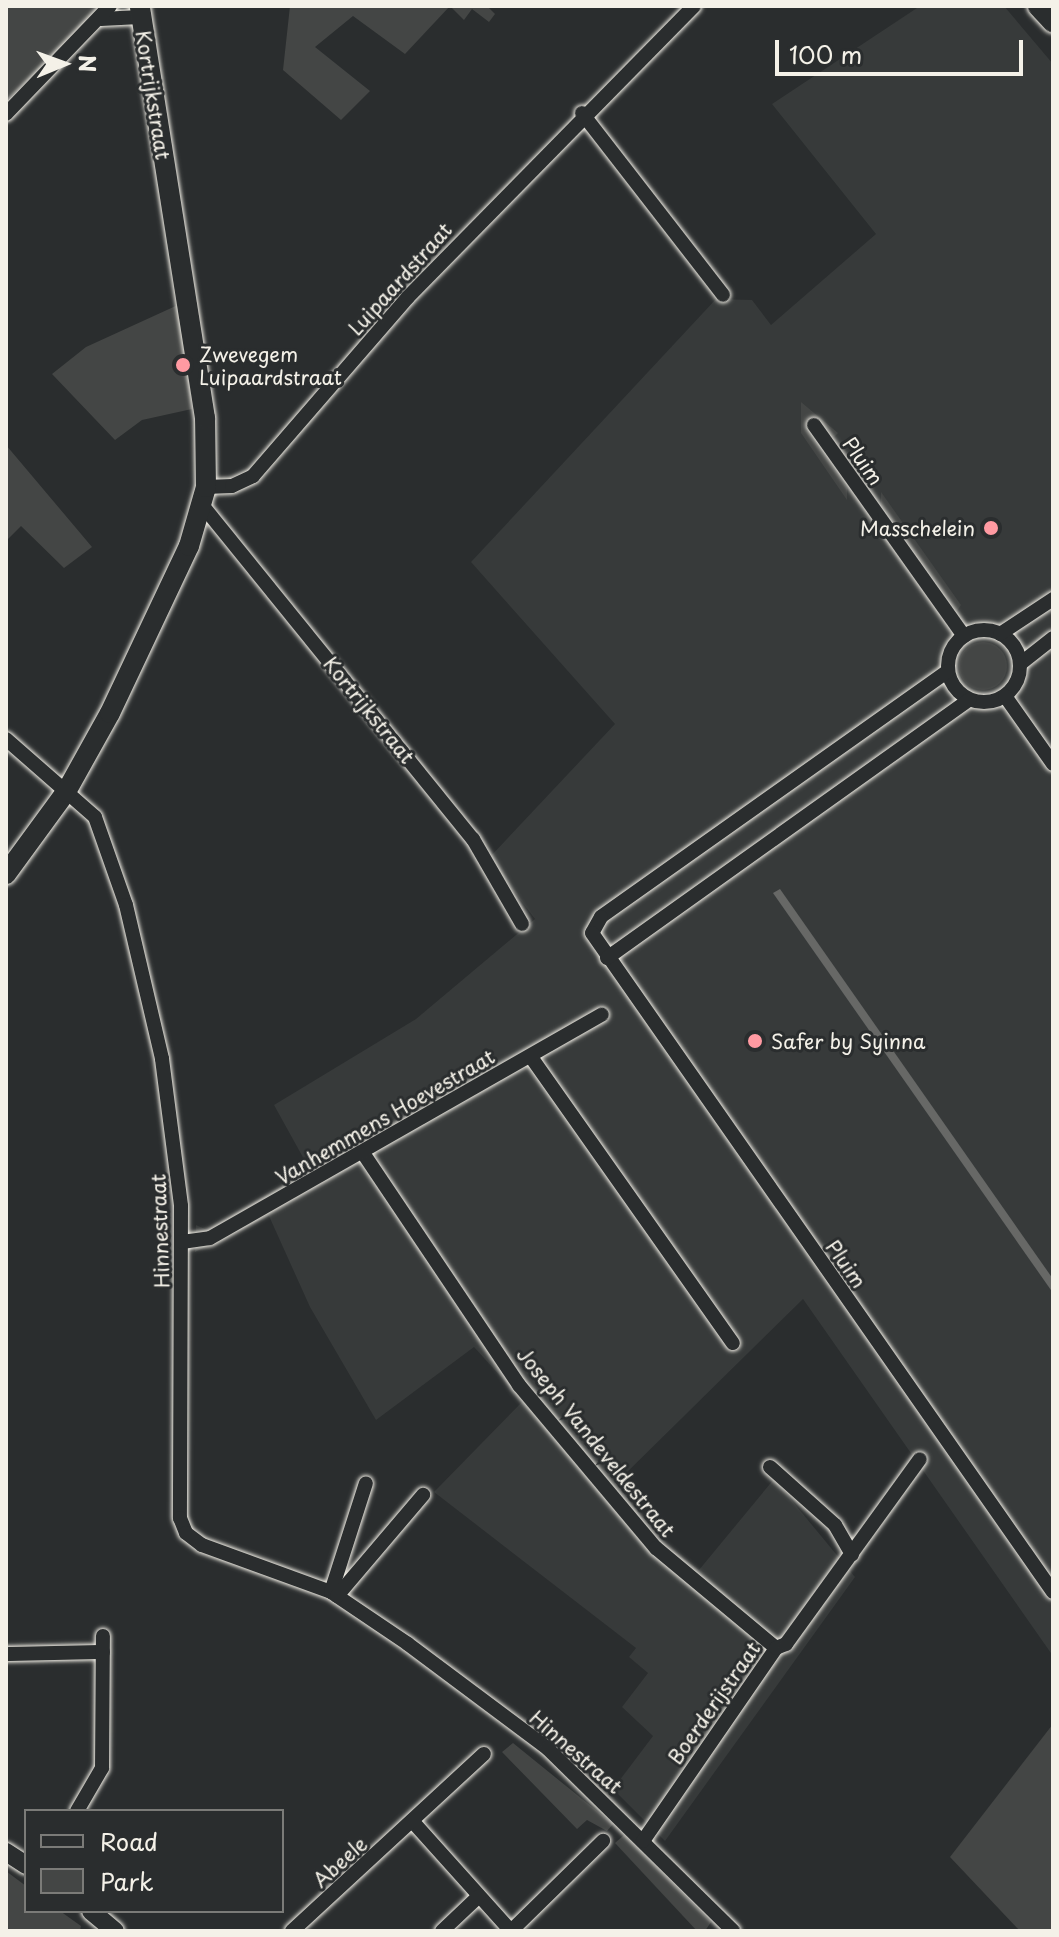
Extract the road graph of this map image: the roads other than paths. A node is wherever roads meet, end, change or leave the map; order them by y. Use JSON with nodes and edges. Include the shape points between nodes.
{"nodes":[{"id":1,"x":110,"y":6,"type":"edge"},
{"id":2,"x":694,"y":6,"type":"edge"},
{"id":3,"x":1039,"y":6,"type":"edge"},
{"id":4,"x":140,"y":12,"type":"edge"},
{"id":5,"x":101,"y":19,"type":"junction"},
{"id":6,"x":1053,"y":21,"type":"edge"},
{"id":7,"x":582,"y":113,"type":"junction"},
{"id":8,"x":6,"y":114,"type":"edge"},
{"id":9,"x":723,"y":295,"type":"dead end"},
{"id":10,"x":814,"y":425,"type":"dead end"},
{"id":11,"x":204,"y":497,"type":"junction"},
{"id":12,"x":1053,"y":599,"type":"edge"},
{"id":13,"x":1000,"y":634,"type":"junction"},
{"id":14,"x":964,"y":636,"type":"junction"},
{"id":15,"x":1053,"y":638,"type":"edge"},
{"id":16,"x":1020,"y":664,"type":"junction"},
{"id":17,"x":948,"y":671,"type":"junction"},
{"id":18,"x":1005,"y":696,"type":"junction"},
{"id":19,"x":969,"y":700,"type":"junction"},
{"id":20,"x":6,"y":739,"type":"edge"},
{"id":21,"x":1053,"y":764,"type":"edge"},
{"id":22,"x":66,"y":792,"type":"junction"},
{"id":23,"x":6,"y":874,"type":"edge"},
{"id":24,"x":522,"y":924,"type":"dead end"},
{"id":25,"x":607,"y":958,"type":"junction"},
{"id":26,"x":602,"y":1014,"type":"dead end"},
{"id":27,"x":531,"y":1057,"type":"junction"},
{"id":28,"x":363,"y":1153,"type":"junction"},
{"id":29,"x":182,"y":1242,"type":"junction"},
{"id":30,"x":733,"y":1343,"type":"dead end"},
{"id":31,"x":920,"y":1459,"type":"dead end"},
{"id":32,"x":770,"y":1467,"type":"dead end"},
{"id":33,"x":366,"y":1483,"type":"dead end"},
{"id":34,"x":423,"y":1495,"type":"dead end"},
{"id":35,"x":852,"y":1555,"type":"junction"},
{"id":36,"x":1053,"y":1592,"type":"edge"},
{"id":37,"x":334,"y":1594,"type":"junction"},
{"id":38,"x":103,"y":1636,"type":"dead end"},
{"id":39,"x":776,"y":1648,"type":"junction"},
{"id":40,"x":103,"y":1652,"type":"junction"},
{"id":41,"x":6,"y":1654,"type":"edge"},
{"id":42,"x":484,"y":1754,"type":"dead end"},
{"id":43,"x":78,"y":1809,"type":"edge"},
{"id":44,"x":414,"y":1823,"type":"junction"},
{"id":45,"x":603,"y":1841,"type":"dead end"},
{"id":46,"x":643,"y":1841,"type":"junction"},
{"id":47,"x":6,"y":1852,"type":"edge"},
{"id":48,"x":24,"y":1864,"type":"edge"},
{"id":49,"x":478,"y":1897,"type":"junction"},
{"id":50,"x":93,"y":1913,"type":"edge"},
{"id":51,"x":115,"y":1931,"type":"edge"},
{"id":52,"x":292,"y":1931,"type":"edge"},
{"id":53,"x":442,"y":1931,"type":"edge"},
{"id":54,"x":511,"y":1931,"type":"edge"},
{"id":55,"x":733,"y":1931,"type":"edge"}],
"edges":[{"from":1,"to":5,"type":"street"},
{"from":2,"to":7,"type":"street","name":"Luipaardstraat"},
{"from":3,"to":6,"type":"main road"},
{"from":4,"to":5,"type":"street","name":"Kortrijkstraat"},
{"from":4,"to":11,"type":"main road","name":"Kortrijkstraat","via":[[205,418]]},
{"from":5,"to":8,"type":"street"},
{"from":7,"to":9,"type":"street"},
{"from":7,"to":11,"type":"street","name":"Luipaardstraat","via":[[408,297],[253,476]]},
{"from":10,"to":14,"type":"street","name":"Pluim"},
{"from":11,"to":22,"type":"main road","name":"Kortrijkstraat","via":[[110,713]]},
{"from":11,"to":24,"type":"street","name":"Kortrijkstraat","via":[[473,839]]},
{"from":12,"to":13,"type":"street"},
{"from":13,"to":14,"type":"street","via":[[982,630]]},
{"from":13,"to":16,"type":"street","via":[[1014,646]]},
{"from":14,"to":17,"type":"street","via":[[951,651]]},
{"from":15,"to":16,"type":"street"},
{"from":16,"to":18,"type":"street"},
{"from":17,"to":19,"type":"street"},
{"from":17,"to":25,"type":"street","name":"Pluim","via":[[601,917],[592,933]]},
{"from":18,"to":19,"type":"street"},
{"from":18,"to":21,"type":"street"},
{"from":19,"to":25,"type":"street"},
{"from":20,"to":22,"type":"street","name":"Hinnestraat"},
{"from":22,"to":23,"type":"main road","name":"Kortrijkstraat"},
{"from":22,"to":29,"type":"street","name":"Hinnestraat","via":[[95,817],[126,905],[173,1124]]},
{"from":25,"to":36,"type":"street","name":"Pluim"},
{"from":26,"to":27,"type":"street","name":"Vanhemmens Hoevestraat"},
{"from":27,"to":28,"type":"street","name":"Vanhemmens Hoevestraat"},
{"from":27,"to":30,"type":"street"},
{"from":28,"to":29,"type":"street","name":"Vanhemmens Hoevestraat","via":[[210,1238]]},
{"from":28,"to":39,"type":"street","name":"Joseph Vandeveldestraat","via":[[519,1385],[656,1548]]},
{"from":29,"to":37,"type":"street","name":"Hinnestraat","via":[[180,1518],[186,1533],[202,1545]]},
{"from":31,"to":35,"type":"street","name":"Boerderijstraat"},
{"from":32,"to":35,"type":"street","via":[[835,1525]]},
{"from":33,"to":37,"type":"street"},
{"from":34,"to":37,"type":"street"},
{"from":35,"to":39,"type":"street","name":"Boerderijstraat","via":[[786,1644]]},
{"from":37,"to":46,"type":"street","name":"Hinnestraat","via":[[547,1748]]},
{"from":38,"to":40,"type":"street"},
{"from":39,"to":46,"type":"street","name":"Boerderijstraat"},
{"from":40,"to":41,"type":"street"},
{"from":40,"to":43,"type":"street","via":[[102,1768]]},
{"from":42,"to":44,"type":"street","name":"Abeele"},
{"from":44,"to":49,"type":"street"},
{"from":44,"to":52,"type":"street","name":"Abeele"},
{"from":45,"to":54,"type":"street"},
{"from":46,"to":55,"type":"street","name":"Hinnestraat"},
{"from":47,"to":48,"type":"street"},
{"from":49,"to":53,"type":"street"},
{"from":49,"to":54,"type":"street"},
{"from":50,"to":51,"type":"street"}]}
